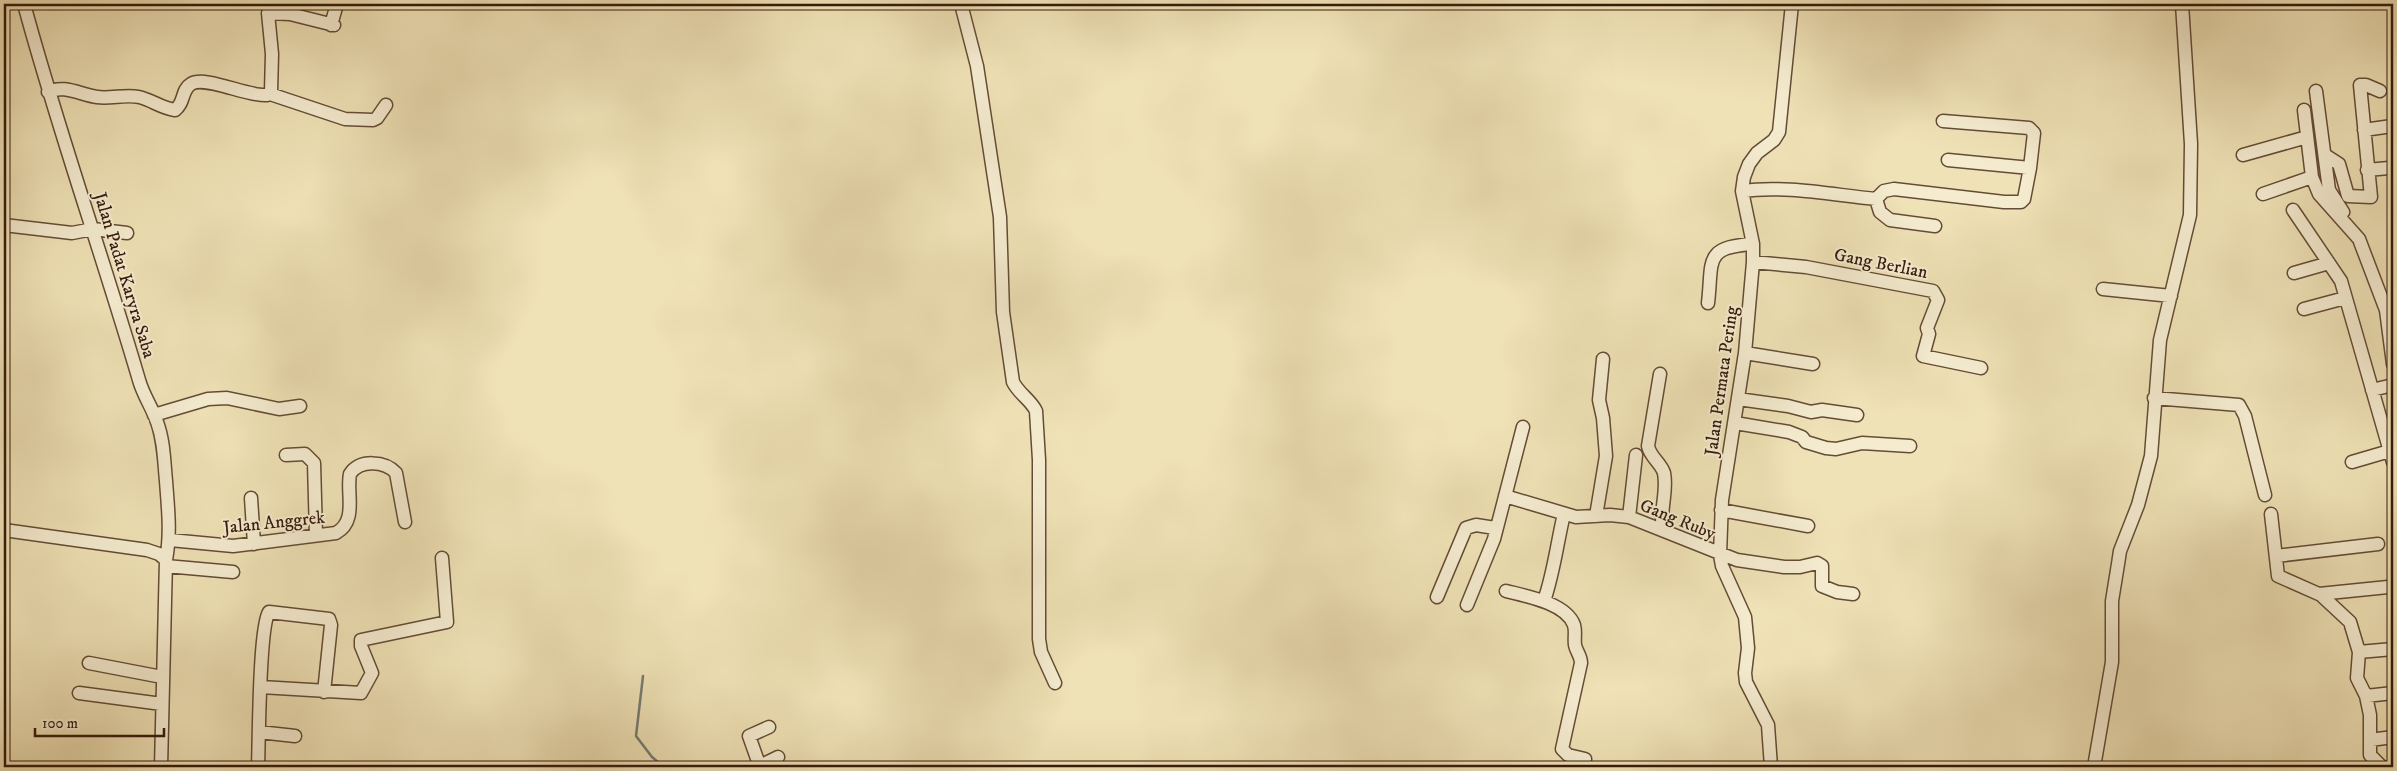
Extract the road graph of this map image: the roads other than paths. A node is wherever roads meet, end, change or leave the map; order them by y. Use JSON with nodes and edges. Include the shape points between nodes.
{"nodes":[{"id":1,"x":24,"y":4,"type":"edge"},
{"id":2,"x":337,"y":4,"type":"edge"},
{"id":3,"x":961,"y":4,"type":"edge"},
{"id":4,"x":1792,"y":4,"type":"edge"},
{"id":5,"x":2182,"y":4,"type":"edge"},
{"id":6,"x":2316,"y":91,"type":"dead end"},
{"id":7,"x":2380,"y":91,"type":"dead end"},
{"id":8,"x":48,"y":92,"type":"junction"},
{"id":9,"x":270,"y":94,"type":"junction"},
{"id":10,"x":386,"y":105,"type":"dead end"},
{"id":11,"x":2304,"y":110,"type":"dead end"},
{"id":12,"x":1943,"y":122,"type":"dead end"},
{"id":13,"x":2392,"y":126,"type":"dead end"},
{"id":14,"x":2364,"y":130,"type":"junction"},
{"id":15,"x":2307,"y":137,"type":"junction"},
{"id":16,"x":2244,"y":155,"type":"dead end"},
{"id":17,"x":2324,"y":155,"type":"junction"},
{"id":18,"x":1948,"y":160,"type":"dead end"},
{"id":19,"x":2030,"y":168,"type":"junction"},
{"id":20,"x":2390,"y":168,"type":"dead end"},
{"id":21,"x":2367,"y":170,"type":"junction"},
{"id":22,"x":2312,"y":177,"type":"junction"},
{"id":23,"x":1742,"y":191,"type":"junction"},
{"id":24,"x":2263,"y":194,"type":"dead end"},
{"id":25,"x":1876,"y":199,"type":"junction"},
{"id":26,"x":2293,"y":210,"type":"dead end"},
{"id":27,"x":2338,"y":217,"type":"junction"},
{"id":28,"x":4,"y":225,"type":"edge"},
{"id":29,"x":1936,"y":226,"type":"dead end"},
{"id":30,"x":93,"y":229,"type":"junction"},
{"id":31,"x":127,"y":233,"type":"dead end"},
{"id":32,"x":1753,"y":244,"type":"junction"},
{"id":33,"x":1753,"y":262,"type":"junction"},
{"id":34,"x":2329,"y":263,"type":"junction"},
{"id":35,"x":2294,"y":274,"type":"dead end"},
{"id":36,"x":2103,"y":288,"type":"dead end"},
{"id":37,"x":2171,"y":296,"type":"junction"},
{"id":38,"x":2345,"y":298,"type":"junction"},
{"id":39,"x":1708,"y":303,"type":"dead end"},
{"id":40,"x":2304,"y":310,"type":"dead end"},
{"id":41,"x":1745,"y":353,"type":"junction"},
{"id":42,"x":1603,"y":359,"type":"dead end"},
{"id":43,"x":1813,"y":364,"type":"dead end"},
{"id":44,"x":2393,"y":364,"type":"edge"},
{"id":45,"x":1980,"y":368,"type":"dead end"},
{"id":46,"x":1660,"y":374,"type":"dead end"},
{"id":47,"x":2393,"y":385,"type":"edge"},
{"id":48,"x":2372,"y":390,"type":"junction"},
{"id":49,"x":2154,"y":398,"type":"junction"},
{"id":50,"x":1738,"y":399,"type":"junction"},
{"id":51,"x":300,"y":406,"type":"dead end"},
{"id":52,"x":154,"y":415,"type":"junction"},
{"id":53,"x":1857,"y":415,"type":"dead end"},
{"id":54,"x":1735,"y":423,"type":"junction"},
{"id":55,"x":1523,"y":427,"type":"dead end"},
{"id":56,"x":1910,"y":446,"type":"dead end"},
{"id":57,"x":2392,"y":454,"type":"edge"},
{"id":58,"x":286,"y":455,"type":"dead end"},
{"id":59,"x":1636,"y":456,"type":"dead end"},
{"id":60,"x":2352,"y":462,"type":"dead end"},
{"id":61,"x":2265,"y":495,"type":"dead end"},
{"id":62,"x":1505,"y":496,"type":"junction"},
{"id":63,"x":251,"y":498,"type":"dead end"},
{"id":64,"x":1721,"y":510,"type":"junction"},
{"id":65,"x":1564,"y":514,"type":"junction"},
{"id":66,"x":2271,"y":514,"type":"dead end"},
{"id":67,"x":1596,"y":516,"type":"junction"},
{"id":68,"x":1630,"y":517,"type":"junction"},
{"id":69,"x":405,"y":522,"type":"dead end"},
{"id":70,"x":1808,"y":526,"type":"dead end"},
{"id":71,"x":1495,"y":528,"type":"junction"},
{"id":72,"x":4,"y":530,"type":"edge"},
{"id":73,"x":1663,"y":530,"type":"junction"},
{"id":74,"x":316,"y":535,"type":"junction"},
{"id":75,"x":170,"y":540,"type":"junction"},
{"id":76,"x":254,"y":544,"type":"junction"},
{"id":77,"x":2378,"y":544,"type":"dead end"},
{"id":78,"x":1720,"y":555,"type":"junction"},
{"id":79,"x":2276,"y":556,"type":"junction"},
{"id":80,"x":442,"y":558,"type":"dead end"},
{"id":81,"x":166,"y":563,"type":"junction"},
{"id":82,"x":233,"y":572,"type":"dead end"},
{"id":83,"x":2388,"y":587,"type":"dead end"},
{"id":84,"x":1506,"y":591,"type":"dead end"},
{"id":85,"x":1853,"y":594,"type":"dead end"},
{"id":86,"x":2319,"y":594,"type":"junction"},
{"id":87,"x":1437,"y":597,"type":"dead end"},
{"id":88,"x":1544,"y":601,"type":"junction"},
{"id":89,"x":1467,"y":605,"type":"dead end"},
{"id":90,"x":2393,"y":649,"type":"edge"},
{"id":91,"x":2359,"y":652,"type":"junction"},
{"id":92,"x":89,"y":663,"type":"dead end"},
{"id":93,"x":162,"y":677,"type":"junction"},
{"id":94,"x":1055,"y":683,"type":"dead end"},
{"id":95,"x":261,"y":688,"type":"junction"},
{"id":96,"x":324,"y":692,"type":"junction"},
{"id":97,"x":2393,"y":693,"type":"edge"},
{"id":98,"x":78,"y":694,"type":"dead end"},
{"id":99,"x":2366,"y":696,"type":"junction"},
{"id":100,"x":162,"y":704,"type":"junction"},
{"id":101,"x":769,"y":727,"type":"dead end"},
{"id":102,"x":259,"y":732,"type":"junction"},
{"id":103,"x":295,"y":736,"type":"dead end"},
{"id":104,"x":2393,"y":737,"type":"edge"},
{"id":105,"x":2370,"y":740,"type":"junction"},
{"id":106,"x":778,"y":758,"type":"dead end"},
{"id":107,"x":1585,"y":759,"type":"dead end"},
{"id":108,"x":760,"y":766,"type":"edge"},
{"id":109,"x":161,"y":767,"type":"edge"},
{"id":110,"x":258,"y":767,"type":"edge"},
{"id":111,"x":1771,"y":767,"type":"edge"},
{"id":112,"x":2094,"y":767,"type":"edge"},
{"id":113,"x":2382,"y":767,"type":"edge"}],
"edges":[{"from":1,"to":8,"type":"street","name":"Jalan Padat Karyra Saba"},
{"from":2,"to":9,"type":"street","via":[[332,25],[290,14],[268,13],[272,54]]},
{"from":3,"to":94,"type":"street","via":[[976,66],[1000,217],[1004,312],[1013,382],[1036,411],[1039,639],[1042,658]]},
{"from":4,"to":23,"type":"street","name":"Jalan Permata Pering","via":[[1779,132],[1749,164]]},
{"from":5,"to":37,"type":"street","via":[[2191,144],[2190,215]]},
{"from":6,"to":17,"type":"street"},
{"from":7,"to":14,"type":"street","via":[[2360,85]]},
{"from":8,"to":9,"type":"street","via":[[69,90],[98,97],[128,95],[151,100],[169,109],[181,104],[188,86],[195,82],[252,94]]},
{"from":8,"to":30,"type":"street","name":"Jalan Padat Karyra Saba"},
{"from":9,"to":10,"type":"street","via":[[345,119],[373,120]]},
{"from":11,"to":15,"type":"street"},
{"from":12,"to":19,"type":"street","via":[[2029,128],[2034,133]]},
{"from":13,"to":14,"type":"street"},
{"from":14,"to":21,"type":"street"},
{"from":15,"to":16,"type":"street"},
{"from":15,"to":22,"type":"street"},
{"from":17,"to":21,"type":"street","via":[[2339,164],[2348,196],[2370,197]]},
{"from":17,"to":27,"type":"street","via":[[2329,190],[2344,212]]},
{"from":18,"to":19,"type":"street"},
{"from":19,"to":25,"type":"street","via":[[2026,193],[2021,202],[1894,189]]},
{"from":20,"to":21,"type":"street"},
{"from":22,"to":24,"type":"street"},
{"from":22,"to":27,"type":"street","via":[[2319,194]]},
{"from":23,"to":25,"type":"street","via":[[1780,190]]},
{"from":23,"to":32,"type":"street","name":"Jalan Permata Pering"},
{"from":25,"to":29,"type":"street","via":[[1880,212],[1890,220]]},
{"from":26,"to":34,"type":"street"},
{"from":27,"to":44,"type":"street","via":[[2359,239],[2372,269],[2386,310]]},
{"from":28,"to":30,"type":"street","via":[[72,233]]},
{"from":30,"to":31,"type":"street"},
{"from":30,"to":52,"type":"street","name":"Jalan Padat Karyra Saba","via":[[139,382]]},
{"from":32,"to":33,"type":"street","name":"Jalan Permata Pering"},
{"from":32,"to":39,"type":"street","via":[[1727,246],[1716,252]]},
{"from":33,"to":41,"type":"street","name":"Jalan Permata Pering"},
{"from":33,"to":45,"type":"street","name":"Gang Berlian","via":[[1806,267],[1933,291],[1938,300],[1923,356]]},
{"from":34,"to":35,"type":"street"},
{"from":34,"to":38,"type":"street","via":[[2341,281]]},
{"from":36,"to":37,"type":"street"},
{"from":37,"to":49,"type":"street","via":[[2160,340]]},
{"from":38,"to":40,"type":"street"},
{"from":38,"to":48,"type":"street"},
{"from":41,"to":43,"type":"street"},
{"from":41,"to":50,"type":"street","name":"Jalan Permata Pering"},
{"from":42,"to":67,"type":"street","via":[[1599,400],[1606,456]]},
{"from":46,"to":73,"type":"street","via":[[1648,446],[1664,475]]},
{"from":47,"to":48,"type":"street"},
{"from":48,"to":57,"type":"street"},
{"from":49,"to":61,"type":"street","via":[[2239,405],[2245,416]]},
{"from":49,"to":112,"type":"street","via":[[2151,456],[2138,505],[2120,551],[2112,601],[2112,662]]},
{"from":50,"to":53,"type":"street","via":[[1811,412],[1822,410]]},
{"from":50,"to":54,"type":"street","name":"Jalan Permata Pering"},
{"from":51,"to":52,"type":"street","via":[[279,409],[228,398],[208,399]]},
{"from":52,"to":75,"type":"street","name":"Jalan Padat Karyra Saba","via":[[162,438]]},
{"from":54,"to":56,"type":"street","via":[[1789,432],[1810,444],[1826,448],[1862,443]]},
{"from":54,"to":64,"type":"street","name":"Jalan Permata Pering"},
{"from":55,"to":62,"type":"street"},
{"from":57,"to":60,"type":"street"},
{"from":58,"to":74,"type":"street","via":[[301,453],[314,463]]},
{"from":59,"to":68,"type":"street"},
{"from":62,"to":65,"type":"street","name":"Gang Ruby"},
{"from":62,"to":71,"type":"street"},
{"from":63,"to":76,"type":"street"},
{"from":64,"to":70,"type":"street"},
{"from":64,"to":78,"type":"street","name":"Jalan Permata Pering"},
{"from":65,"to":67,"type":"street","name":"Gang Ruby"},
{"from":65,"to":88,"type":"street","via":[[1554,572]]},
{"from":66,"to":79,"type":"street"},
{"from":67,"to":68,"type":"street","name":"Gang Ruby"},
{"from":68,"to":73,"type":"street","name":"Gang Ruby"},
{"from":69,"to":74,"type":"street","name":"Jalan Anggrek","via":[[396,473],[389,467],[370,463],[350,474],[350,512],[341,530]]},
{"from":71,"to":87,"type":"street","via":[[1476,525],[1466,528]]},
{"from":71,"to":89,"type":"street","via":[[1488,556]]},
{"from":72,"to":81,"type":"street","via":[[148,550],[159,554]]},
{"from":73,"to":78,"type":"street","name":"Gang Ruby"},
{"from":74,"to":76,"type":"street","name":"Jalan Anggrek"},
{"from":75,"to":76,"type":"street","name":"Jalan Anggrek","via":[[217,546]]},
{"from":75,"to":81,"type":"street","name":"Jalan Padat Karyra Saba"},
{"from":77,"to":79,"type":"street"},
{"from":78,"to":85,"type":"street","name":"Gang Ruby","via":[[1784,567],[1817,563],[1822,566],[1822,586]]},
{"from":78,"to":111,"type":"street","name":"Jalan Permata Pering","via":[[1745,618],[1748,648],[1746,682],[1766,718]]},
{"from":79,"to":86,"type":"street","via":[[2278,576]]},
{"from":80,"to":96,"type":"street","via":[[446,622],[363,639],[361,646],[372,673],[363,691],[359,694]]},
{"from":81,"to":82,"type":"street"},
{"from":81,"to":93,"type":"street","name":"Jalan Padat Karyra Saba"},
{"from":83,"to":86,"type":"street"},
{"from":84,"to":88,"type":"street"},
{"from":86,"to":91,"type":"street","via":[[2350,622]]},
{"from":88,"to":107,"type":"street","via":[[1568,617],[1574,628],[1575,648],[1581,663],[1562,749],[1568,755]]},
{"from":90,"to":91,"type":"street"},
{"from":91,"to":99,"type":"street","via":[[2357,678]]},
{"from":92,"to":93,"type":"street"},
{"from":93,"to":100,"type":"street","name":"Jalan Padat Karyra Saba"},
{"from":95,"to":96,"type":"street"},
{"from":95,"to":96,"type":"street","via":[[266,621],[272,611],[328,619],[331,625]]},
{"from":95,"to":102,"type":"street"},
{"from":97,"to":99,"type":"street"},
{"from":98,"to":100,"type":"street"},
{"from":99,"to":105,"type":"street"},
{"from":100,"to":109,"type":"street","name":"Jalan Padat Karyra Saba"},
{"from":101,"to":108,"type":"street","via":[[749,736]]},
{"from":102,"to":103,"type":"street"},
{"from":102,"to":110,"type":"street"},
{"from":104,"to":105,"type":"street"},
{"from":105,"to":113,"type":"street","via":[[2370,755]]},
{"from":106,"to":108,"type":"street"}]}
